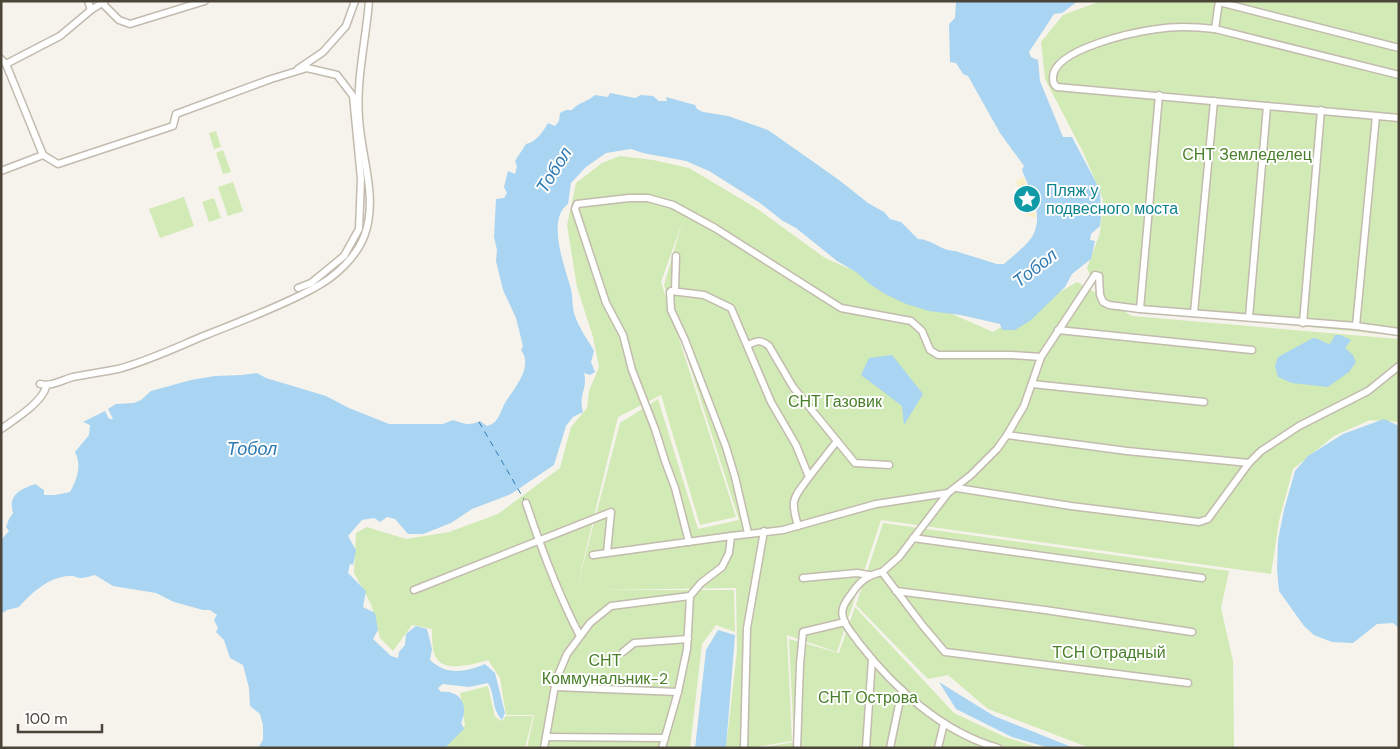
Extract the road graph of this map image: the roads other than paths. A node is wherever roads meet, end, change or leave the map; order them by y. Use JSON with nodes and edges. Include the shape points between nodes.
{"nodes":[{"id":1,"x":88,"y":1,"type":"edge"},
{"id":2,"x":205,"y":1,"type":"edge"},
{"id":3,"x":356,"y":1,"type":"edge"},
{"id":4,"x":369,"y":1,"type":"edge"},
{"id":5,"x":104,"y":2,"type":"edge"},
{"id":6,"x":1219,"y":2,"type":"edge"},
{"id":7,"x":91,"y":10,"type":"junction"},
{"id":8,"x":1216,"y":29,"type":"junction"},
{"id":9,"x":1399,"y":48,"type":"edge"},
{"id":10,"x":3,"y":62,"type":"edge"},
{"id":11,"x":293,"y":72,"type":"junction"},
{"id":12,"x":1399,"y":75,"type":"edge"},
{"id":13,"x":1160,"y":96,"type":"junction"},
{"id":14,"x":1214,"y":101,"type":"junction"},
{"id":15,"x":1267,"y":106,"type":"junction"},
{"id":16,"x":1321,"y":110,"type":"junction"},
{"id":17,"x":1376,"y":116,"type":"junction"},
{"id":18,"x":1399,"y":118,"type":"edge"},
{"id":19,"x":43,"y":155,"type":"junction"},
{"id":20,"x":1,"y":171,"type":"edge"},
{"id":21,"x":676,"y":256,"type":"dead end"},
{"id":22,"x":298,"y":288,"type":"dead end"},
{"id":23,"x":675,"y":291,"type":"junction"},
{"id":24,"x":1140,"y":309,"type":"junction"},
{"id":25,"x":1194,"y":313,"type":"junction"},
{"id":26,"x":1249,"y":317,"type":"junction"},
{"id":27,"x":1303,"y":323,"type":"junction"},
{"id":28,"x":1356,"y":326,"type":"junction"},
{"id":29,"x":1058,"y":330,"type":"junction"},
{"id":30,"x":1399,"y":332,"type":"edge"},
{"id":31,"x":748,"y":345,"type":"junction"},
{"id":32,"x":1252,"y":350,"type":"dead end"},
{"id":33,"x":1040,"y":357,"type":"junction"},
{"id":34,"x":1399,"y":366,"type":"edge"},
{"id":35,"x":1032,"y":384,"type":"junction"},
{"id":36,"x":1204,"y":402,"type":"dead end"},
{"id":37,"x":1,"y":430,"type":"edge"},
{"id":38,"x":1007,"y":435,"type":"junction"},
{"id":39,"x":837,"y":441,"type":"junction"},
{"id":40,"x":1249,"y":463,"type":"junction"},
{"id":41,"x":889,"y":465,"type":"dead end"},
{"id":42,"x":809,"y":477,"type":"junction"},
{"id":43,"x":957,"y":488,"type":"junction"},
{"id":44,"x":948,"y":493,"type":"junction"},
{"id":45,"x":526,"y":503,"type":"dead end"},
{"id":46,"x":798,"y":526,"type":"junction"},
{"id":47,"x":764,"y":531,"type":"junction"},
{"id":48,"x":748,"y":533,"type":"junction"},
{"id":49,"x":731,"y":536,"type":"junction"},
{"id":50,"x":914,"y":538,"type":"junction"},
{"id":51,"x":539,"y":541,"type":"junction"},
{"id":52,"x":688,"y":542,"type":"junction"},
{"id":53,"x":607,"y":553,"type":"junction"},
{"id":54,"x":593,"y":555,"type":"dead end"},
{"id":55,"x":882,"y":572,"type":"junction"},
{"id":56,"x":869,"y":575,"type":"junction"},
{"id":57,"x":803,"y":578,"type":"dead end"},
{"id":58,"x":1202,"y":578,"type":"dead end"},
{"id":59,"x":414,"y":590,"type":"dead end"},
{"id":60,"x":896,"y":591,"type":"junction"},
{"id":61,"x":690,"y":596,"type":"junction"},
{"id":62,"x":845,"y":622,"type":"junction"},
{"id":63,"x":1192,"y":632,"type":"dead end"},
{"id":64,"x":580,"y":636,"type":"junction"},
{"id":65,"x":688,"y":639,"type":"junction"},
{"id":66,"x":623,"y":652,"type":"dead end"},
{"id":67,"x":872,"y":659,"type":"junction"},
{"id":68,"x":1188,"y":683,"type":"dead end"},
{"id":69,"x":555,"y":687,"type":"junction"},
{"id":70,"x":902,"y":690,"type":"junction"},
{"id":71,"x":678,"y":692,"type":"junction"},
{"id":72,"x":944,"y":723,"type":"junction"},
{"id":73,"x":546,"y":737,"type":"junction"},
{"id":74,"x":664,"y":738,"type":"junction"},
{"id":75,"x":985,"y":746,"type":"edge"},
{"id":76,"x":544,"y":748,"type":"edge"},
{"id":77,"x":662,"y":748,"type":"edge"},
{"id":78,"x":744,"y":748,"type":"edge"},
{"id":79,"x":797,"y":748,"type":"edge"},
{"id":80,"x":866,"y":748,"type":"edge"},
{"id":81,"x":890,"y":748,"type":"edge"},
{"id":82,"x":938,"y":748,"type":"edge"},
{"id":83,"x":998,"y":748,"type":"edge"}],
"edges":[{"from":1,"to":7,"type":"street"},
{"from":2,"to":5,"type":"street","via":[[130,24],[119,20]]},
{"from":3,"to":11,"type":"street","via":[[346,26],[323,52]]},
{"from":4,"to":37,"type":"street","via":[[358,118],[371,208],[365,234],[355,254],[315,288],[252,316],[120,368],[43,385],[46,392]]},
{"from":5,"to":7,"type":"street"},
{"from":6,"to":8,"type":"street"},
{"from":6,"to":9,"type":"street"},
{"from":7,"to":10,"type":"street","via":[[60,36]]},
{"from":8,"to":12,"type":"street"},
{"from":8,"to":13,"type":"street","via":[[1158,28],[1121,37],[1077,52],[1058,65],[1053,74],[1057,87]]},
{"from":10,"to":19,"type":"street"},
{"from":11,"to":19,"type":"street","via":[[176,114],[172,126],[58,164]]},
{"from":11,"to":22,"type":"street","via":[[307,68],[337,75],[353,96],[361,179],[359,229],[344,256],[311,283]]},
{"from":13,"to":14,"type":"street"},
{"from":13,"to":24,"type":"street"},
{"from":14,"to":15,"type":"street"},
{"from":14,"to":25,"type":"street"},
{"from":15,"to":16,"type":"street"},
{"from":15,"to":26,"type":"street"},
{"from":16,"to":17,"type":"street"},
{"from":16,"to":27,"type":"street"},
{"from":17,"to":18,"type":"street"},
{"from":17,"to":28,"type":"street"},
{"from":19,"to":20,"type":"street"},
{"from":21,"to":23,"type":"street"},
{"from":23,"to":31,"type":"street","via":[[704,295],[731,308]]},
{"from":23,"to":48,"type":"street","via":[[670,292],[669,304],[726,447]]},
{"from":24,"to":25,"type":"street"},
{"from":24,"to":29,"type":"street","via":[[1103,302],[1099,276],[1095,275]]},
{"from":25,"to":26,"type":"street"},
{"from":26,"to":27,"type":"street"},
{"from":27,"to":28,"type":"street"},
{"from":28,"to":30,"type":"street"},
{"from":29,"to":32,"type":"street"},
{"from":29,"to":33,"type":"street"},
{"from":31,"to":39,"type":"street","via":[[760,340],[769,346],[793,387]]},
{"from":31,"to":42,"type":"street","via":[[771,402],[796,445]]},
{"from":33,"to":35,"type":"street"},
{"from":33,"to":52,"type":"street","via":[[938,355],[930,350],[922,332],[911,321],[841,308],[673,205],[648,198],[576,204],[606,303],[623,334],[632,370],[646,401],[675,488]]},
{"from":34,"to":40,"type":"street","via":[[1368,391],[1298,426]]},
{"from":35,"to":36,"type":"street"},
{"from":35,"to":38,"type":"street","via":[[1024,406]]},
{"from":38,"to":40,"type":"street"},
{"from":38,"to":43,"type":"street"},
{"from":39,"to":41,"type":"street","via":[[858,464]]},
{"from":39,"to":42,"type":"street"},
{"from":40,"to":43,"type":"street","via":[[1208,519],[1199,522]]},
{"from":42,"to":46,"type":"street","via":[[794,499]]},
{"from":43,"to":44,"type":"street"},
{"from":44,"to":46,"type":"street","via":[[876,504]]},
{"from":44,"to":50,"type":"street"},
{"from":45,"to":51,"type":"street"},
{"from":46,"to":47,"type":"street"},
{"from":47,"to":48,"type":"street"},
{"from":47,"to":78,"type":"street","via":[[747,628]]},
{"from":48,"to":49,"type":"street"},
{"from":49,"to":52,"type":"street"},
{"from":49,"to":61,"type":"street","via":[[722,567]]},
{"from":50,"to":55,"type":"street"},
{"from":50,"to":58,"type":"street"},
{"from":51,"to":53,"type":"street","via":[[611,512]]},
{"from":51,"to":59,"type":"street"},
{"from":51,"to":64,"type":"street"},
{"from":52,"to":53,"type":"street"},
{"from":53,"to":54,"type":"street"},
{"from":55,"to":56,"type":"street"},
{"from":55,"to":60,"type":"street"},
{"from":56,"to":57,"type":"street","via":[[857,573]]},
{"from":56,"to":62,"type":"street","via":[[854,589],[843,608]]},
{"from":60,"to":63,"type":"street"},
{"from":60,"to":68,"type":"street","via":[[945,652]]},
{"from":61,"to":64,"type":"street","via":[[611,606]]},
{"from":61,"to":65,"type":"street"},
{"from":62,"to":67,"type":"street"},
{"from":62,"to":79,"type":"street","via":[[803,632]]},
{"from":64,"to":69,"type":"street","via":[[567,654]]},
{"from":65,"to":66,"type":"street","via":[[634,643]]},
{"from":65,"to":71,"type":"street"},
{"from":67,"to":70,"type":"street"},
{"from":67,"to":80,"type":"street"},
{"from":69,"to":71,"type":"street"},
{"from":69,"to":73,"type":"street"},
{"from":70,"to":72,"type":"street"},
{"from":70,"to":81,"type":"street"},
{"from":71,"to":74,"type":"street"},
{"from":72,"to":75,"type":"street"},
{"from":72,"to":82,"type":"street"},
{"from":73,"to":74,"type":"street"},
{"from":73,"to":76,"type":"street"},
{"from":74,"to":77,"type":"street"},
{"from":75,"to":83,"type":"street"}]}
